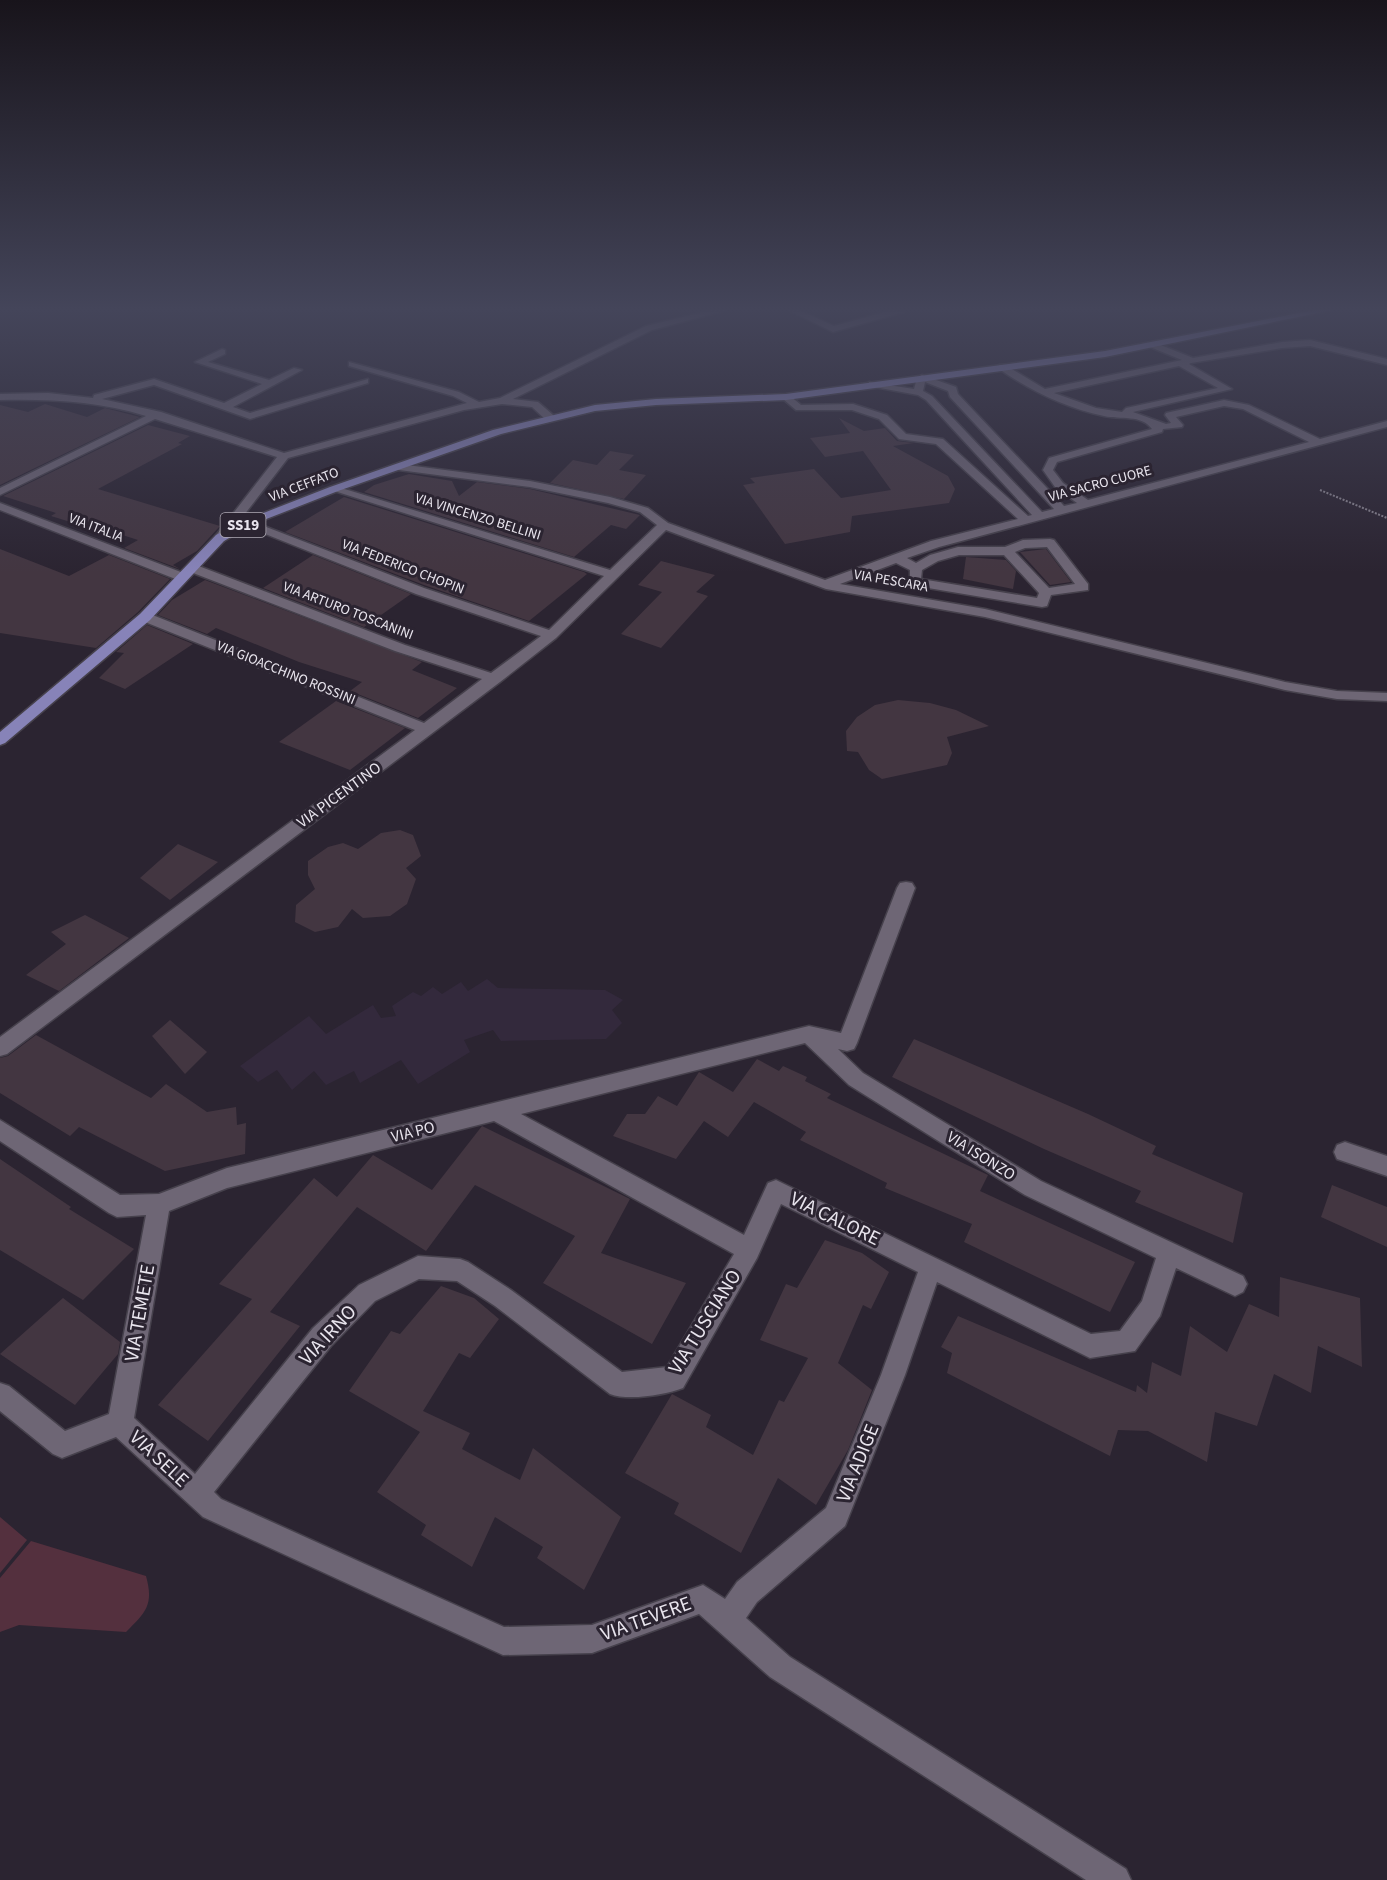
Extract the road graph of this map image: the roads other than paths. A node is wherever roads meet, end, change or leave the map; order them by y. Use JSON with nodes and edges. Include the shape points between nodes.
{"nodes":[{"id":1,"x":23,"y":398,"type":"edge"},
{"id":2,"x":65,"y":398,"type":"edge"},
{"id":3,"x":97,"y":398,"type":"edge"},
{"id":4,"x":201,"y":398,"type":"edge"},
{"id":5,"x":243,"y":398,"type":"edge"},
{"id":6,"x":309,"y":398,"type":"edge"},
{"id":7,"x":463,"y":398,"type":"edge"},
{"id":8,"x":509,"y":398,"type":"edge"},
{"id":9,"x":767,"y":398,"type":"edge"},
{"id":10,"x":787,"y":398,"type":"edge"},
{"id":11,"x":929,"y":398,"type":"edge"},
{"id":12,"x":956,"y":398,"type":"edge"},
{"id":13,"x":1057,"y":398,"type":"edge"},
{"id":14,"x":1183,"y":398,"type":"edge"},
{"id":15,"x":93,"y":399,"type":"junction"},
{"id":16,"x":502,"y":401,"type":"junction"},
{"id":17,"x":478,"y":405,"type":"junction"},
{"id":18,"x":226,"y":406,"type":"junction"},
{"id":19,"x":0,"y":410,"type":"edge"},
{"id":20,"x":157,"y":414,"type":"junction"},
{"id":21,"x":1110,"y":414,"type":"junction"},
{"id":22,"x":549,"y":417,"type":"junction"},
{"id":23,"x":1155,"y":424,"type":"junction"},
{"id":24,"x":1387,"y":424,"type":"edge"},
{"id":25,"x":1316,"y":441,"type":"junction"},
{"id":26,"x":284,"y":456,"type":"junction"},
{"id":27,"x":399,"y":466,"type":"junction"},
{"id":28,"x":334,"y":489,"type":"junction"},
{"id":29,"x":0,"y":492,"type":"edge"},
{"id":30,"x":1085,"y":503,"type":"junction"},
{"id":31,"x":0,"y":506,"type":"edge"},
{"id":32,"x":1060,"y":510,"type":"junction"},
{"id":33,"x":13,"y":512,"type":"junction"},
{"id":34,"x":1039,"y":516,"type":"junction"},
{"id":35,"x":0,"y":518,"type":"edge"},
{"id":36,"x":1025,"y":519,"type":"junction"},
{"id":37,"x":247,"y":523,"type":"junction"},
{"id":38,"x":1008,"y":524,"type":"junction"},
{"id":39,"x":664,"y":525,"type":"junction"},
{"id":40,"x":220,"y":538,"type":"junction"},
{"id":41,"x":1023,"y":544,"type":"junction"},
{"id":42,"x":1007,"y":552,"type":"junction"},
{"id":43,"x":897,"y":558,"type":"junction"},
{"id":44,"x":916,"y":568,"type":"junction"},
{"id":45,"x":187,"y":573,"type":"junction"},
{"id":46,"x":613,"y":575,"type":"junction"},
{"id":47,"x":826,"y":585,"type":"junction"},
{"id":48,"x":1046,"y":592,"type":"junction"},
{"id":49,"x":145,"y":617,"type":"junction"},
{"id":50,"x":551,"y":635,"type":"junction"},
{"id":51,"x":495,"y":679,"type":"junction"},
{"id":52,"x":1387,"y":697,"type":"edge"},
{"id":53,"x":428,"y":729,"type":"junction"},
{"id":54,"x":0,"y":740,"type":"edge"},
{"id":55,"x":906,"y":888,"type":"dead end"},
{"id":56,"x":809,"y":1034,"type":"junction"},
{"id":57,"x":0,"y":1048,"type":"edge"},
{"id":58,"x":495,"y":1112,"type":"junction"},
{"id":59,"x":0,"y":1129,"type":"edge"},
{"id":60,"x":1345,"y":1152,"type":"dead end"},
{"id":61,"x":1387,"y":1166,"type":"edge"},
{"id":62,"x":159,"y":1204,"type":"junction"},
{"id":63,"x":749,"y":1250,"type":"junction"},
{"id":64,"x":1169,"y":1253,"type":"junction"},
{"id":65,"x":931,"y":1267,"type":"junction"},
{"id":66,"x":1235,"y":1284,"type":"dead end"},
{"id":67,"x":503,"y":1298,"type":"joint"},
{"id":68,"x":0,"y":1395,"type":"edge"},
{"id":69,"x":120,"y":1423,"type":"junction"},
{"id":70,"x":196,"y":1494,"type":"junction"},
{"id":71,"x":727,"y":1620,"type":"junction"},
{"id":72,"x":1115,"y":1880,"type":"edge"}],
"edges":[{"from":1,"to":19,"type":"street"},
{"from":2,"to":15,"type":"street"},
{"from":3,"to":15,"type":"street"},
{"from":4,"to":18,"type":"street"},
{"from":5,"to":18,"type":"street"},
{"from":6,"to":18,"type":"street","via":[[250,416]]},
{"from":7,"to":17,"type":"street"},
{"from":8,"to":16,"type":"street"},
{"from":9,"to":22,"type":"main road","number":"SS19","via":[[656,402]]},
{"from":10,"to":36,"type":"street","via":[[799,408],[853,407],[883,417],[903,437],[939,441]]},
{"from":11,"to":34,"type":"street"},
{"from":12,"to":32,"type":"street"},
{"from":13,"to":21,"type":"street"},
{"from":14,"to":21,"type":"street"},
{"from":15,"to":20,"type":"street"},
{"from":16,"to":17,"type":"street"},
{"from":16,"to":22,"type":"street","via":[[535,404]]},
{"from":17,"to":26,"type":"street"},
{"from":20,"to":26,"type":"street"},
{"from":20,"to":29,"type":"street"},
{"from":21,"to":23,"type":"street","via":[[1139,415]]},
{"from":22,"to":27,"type":"main road","name":"VIA CEFFATO","number":"SS19"},
{"from":23,"to":25,"type":"street","via":[[1178,425],[1170,415],[1224,403],[1246,407]]},
{"from":23,"to":30,"type":"street","via":[[1158,430],[1053,460],[1048,470],[1059,485]]},
{"from":24,"to":25,"type":"street","name":"VIA SACRO CUORE"},
{"from":25,"to":30,"type":"street","name":"VIA SACRO CUORE"},
{"from":26,"to":40,"type":"street"},
{"from":27,"to":28,"type":"main road","name":"VIA CEFFATO","number":"SS19"},
{"from":27,"to":39,"type":"street","name":"VIA PESCARA","via":[[530,483],[587,495],[644,510]]},
{"from":28,"to":37,"type":"main road","name":"VIA CEFFATO","number":"SS19"},
{"from":28,"to":46,"type":"street","name":"VIA VINCENZO BELLINI"},
{"from":30,"to":32,"type":"street","name":"VIA SACRO CUORE"},
{"from":31,"to":33,"type":"street","name":"VIA ITALIA"},
{"from":32,"to":34,"type":"street","name":"VIA SACRO CUORE"},
{"from":33,"to":35,"type":"street"},
{"from":33,"to":45,"type":"street","name":"VIA ITALIA"},
{"from":34,"to":36,"type":"street","name":"VIA SACRO CUORE"},
{"from":36,"to":38,"type":"street","name":"VIA SACRO CUORE"},
{"from":37,"to":40,"type":"main road","name":"VIA CEFFATO","number":"SS19"},
{"from":37,"to":50,"type":"street","name":"VIA FEDERICO CHOPIN","via":[[420,591]]},
{"from":38,"to":41,"type":"street"},
{"from":38,"to":43,"type":"street","name":"VIA SACRO CUORE"},
{"from":39,"to":46,"type":"street","name":"VIA PICENTINO"},
{"from":39,"to":47,"type":"street","name":"VIA PESCARA"},
{"from":40,"to":45,"type":"main road","name":"VIA CEFFATO","number":"SS19"},
{"from":41,"to":42,"type":"street"},
{"from":41,"to":48,"type":"street","via":[[1050,543],[1084,587]]},
{"from":42,"to":44,"type":"street","via":[[958,551]]},
{"from":42,"to":48,"type":"street"},
{"from":43,"to":44,"type":"street"},
{"from":43,"to":47,"type":"street","name":"VIA SACRO CUORE"},
{"from":44,"to":48,"type":"street","via":[[914,582],[1042,603]]},
{"from":45,"to":49,"type":"main road","name":"VIA CEFFATO","number":"SS19"},
{"from":45,"to":51,"type":"street","name":"VIA ARTURO TOSCANINI"},
{"from":46,"to":50,"type":"street","name":"VIA PICENTINO"},
{"from":47,"to":52,"type":"street","name":"VIA PESCARA","via":[[984,613],[1286,686],[1337,695]]},
{"from":49,"to":53,"type":"street","name":"VIA GIOACCHINO ROSSINI"},
{"from":49,"to":54,"type":"main road","name":"VIA CEFFATO","number":"SS19"},
{"from":50,"to":51,"type":"street","name":"VIA PICENTINO"},
{"from":51,"to":53,"type":"street","name":"VIA PICENTINO"},
{"from":53,"to":57,"type":"street","name":"VIA PICENTINO"},
{"from":55,"to":56,"type":"street","name":"VIA PO","via":[[847,1044]]},
{"from":56,"to":58,"type":"street","name":"VIA PO"},
{"from":56,"to":64,"type":"street","name":"VIA ISONZO","via":[[856,1079],[1033,1188]]},
{"from":58,"to":62,"type":"street","name":"VIA PO","via":[[227,1178]]},
{"from":58,"to":63,"type":"street"},
{"from":59,"to":62,"type":"street","name":"VIA PO","via":[[117,1206]]},
{"from":60,"to":61,"type":"street"},
{"from":62,"to":69,"type":"street","name":"VIA TEMETE"},
{"from":63,"to":65,"type":"street","name":"VIA CALORE","via":[[776,1190]]},
{"from":63,"to":67,"type":"street","name":"VIA TUSCIANO","via":[[674,1379],[619,1385]]},
{"from":64,"to":65,"type":"street","name":"VIA CALORE","via":[[1152,1308],[1126,1342],[1089,1346]]},
{"from":64,"to":66,"type":"street","name":"VIA ISONZO"},
{"from":65,"to":71,"type":"street","name":"VIA ADIGE","via":[[836,1517],[747,1592]]},
{"from":67,"to":70,"type":"street","name":"VIA IRNO","via":[[460,1270],[418,1267],[367,1293],[322,1337]]},
{"from":68,"to":69,"type":"street","name":"VIA SELE","via":[[62,1445]]},
{"from":69,"to":70,"type":"street","name":"VIA SELE"},
{"from":70,"to":71,"type":"street","name":"VIA TEVERE","via":[[212,1508],[503,1641],[592,1639],[704,1599]]},
{"from":71,"to":72,"type":"street","name":"VIA TEVERE","via":[[780,1667]]}]}
